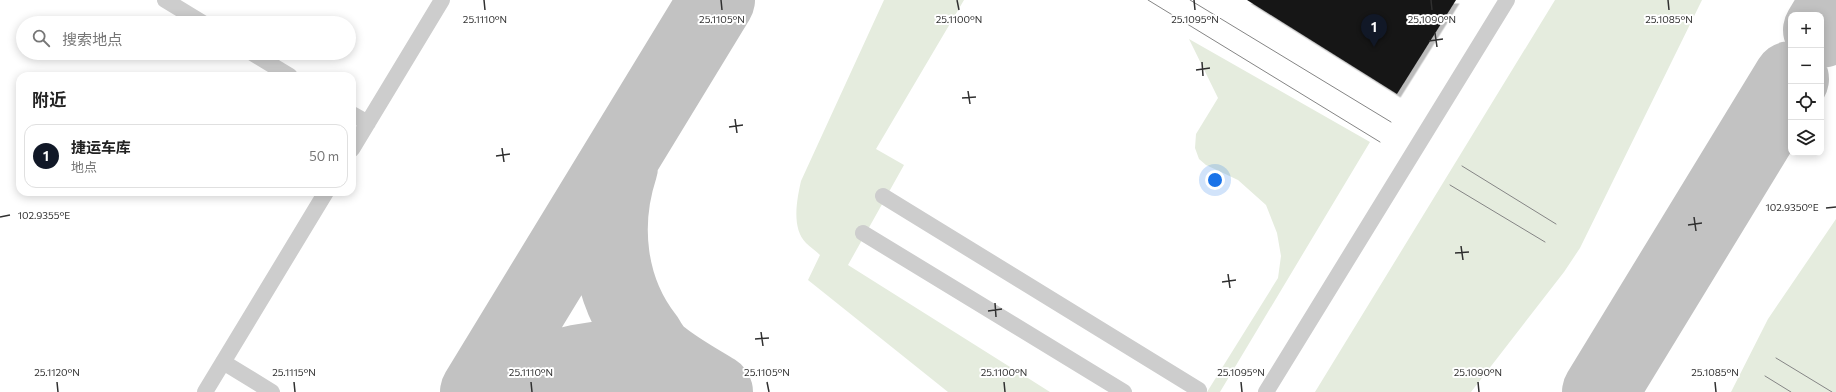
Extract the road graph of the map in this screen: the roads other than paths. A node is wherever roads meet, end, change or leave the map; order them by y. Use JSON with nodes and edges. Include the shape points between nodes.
{"nodes":[{"id":1,"x":165,"y":0,"type":"edge"},
{"id":2,"x":442,"y":0,"type":"edge"},
{"id":3,"x":1507,"y":0,"type":"edge"},
{"id":4,"x":191,"y":16,"type":"edge"},
{"id":5,"x":264,"y":60,"type":"edge"},
{"id":6,"x":283,"y":72,"type":"edge"},
{"id":7,"x":356,"y":116,"type":"edge"},
{"id":8,"x":368,"y":123,"type":"junction"},
{"id":9,"x":356,"y":142,"type":"edge"},
{"id":10,"x":324,"y":196,"type":"edge"},
{"id":11,"x":883,"y":196,"type":"dead end"},
{"id":12,"x":863,"y":233,"type":"dead end"},
{"id":13,"x":223,"y":362,"type":"junction"},
{"id":14,"x":1199,"y":390,"type":"dead end"},
{"id":15,"x":204,"y":392,"type":"edge"},
{"id":16,"x":272,"y":392,"type":"edge"},
{"id":17,"x":1124,"y":392,"type":"edge"},
{"id":18,"x":1266,"y":392,"type":"edge"}],
"edges":[{"from":1,"to":4,"type":"lane"},
{"from":2,"to":8,"type":"lane"},
{"from":3,"to":18,"type":"lane"},
{"from":5,"to":6,"type":"lane"},
{"from":7,"to":8,"type":"lane"},
{"from":8,"to":9,"type":"lane"},
{"from":10,"to":13,"type":"lane"},
{"from":11,"to":14,"type":"lane"},
{"from":12,"to":17,"type":"lane"},
{"from":13,"to":15,"type":"lane"},
{"from":13,"to":16,"type":"lane"}]}
